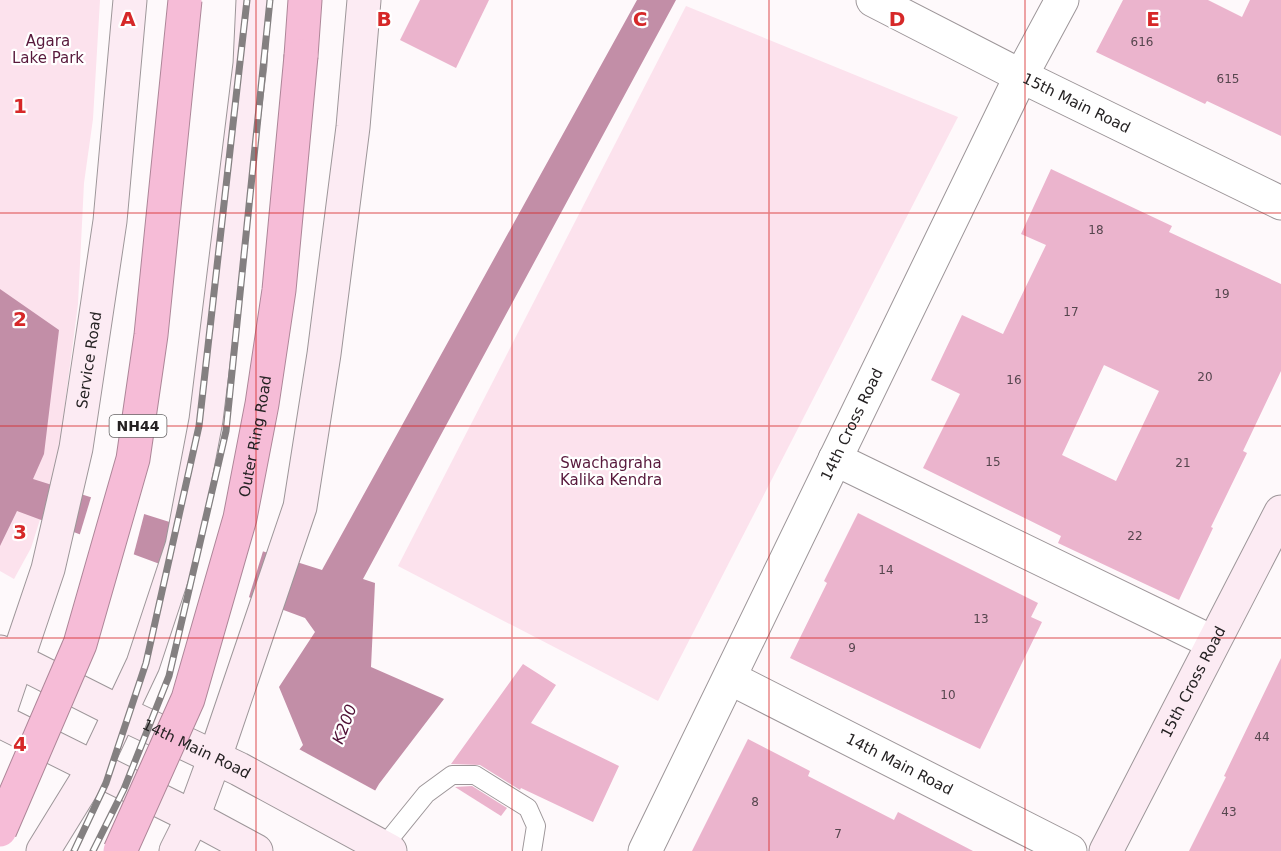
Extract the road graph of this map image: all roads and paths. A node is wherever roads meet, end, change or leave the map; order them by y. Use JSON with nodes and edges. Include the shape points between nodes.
{"nodes":[{"id":1,"x":130,"y":0,"type":"edge"},
{"id":2,"x":185,"y":0,"type":"edge"},
{"id":3,"x":253,"y":0,"type":"edge"},
{"id":4,"x":305,"y":0,"type":"edge"},
{"id":5,"x":364,"y":0,"type":"edge"},
{"id":6,"x":873,"y":0,"type":"edge"},
{"id":7,"x":1062,"y":0,"type":"edge"},
{"id":8,"x":1021,"y":76,"type":"junction"},
{"id":9,"x":1281,"y":202,"type":"edge"},
{"id":10,"x":835,"y":459,"type":"junction"},
{"id":11,"x":1281,"y":512,"type":"edge"},
{"id":12,"x":1212,"y":642,"type":"junction"},
{"id":13,"x":9,"y":657,"type":"edge"},
{"id":14,"x":730,"y":678,"type":"junction"},
{"id":15,"x":0,"y":711,"type":"edge"},
{"id":16,"x":121,"y":713,"type":"junction"},
{"id":17,"x":0,"y":721,"type":"edge"},
{"id":18,"x":227,"y":763,"type":"junction"},
{"id":19,"x":94,"y":768,"type":"junction"},
{"id":20,"x":201,"y":821,"type":"junction"},
{"id":21,"x":0,"y":830,"type":"edge"},
{"id":22,"x":387,"y":849,"type":"edge"},
{"id":23,"x":43,"y":851,"type":"edge"},
{"id":24,"x":120,"y":851,"type":"edge"},
{"id":25,"x":176,"y":851,"type":"edge"},
{"id":26,"x":256,"y":851,"type":"edge"},
{"id":27,"x":531,"y":851,"type":"edge"},
{"id":28,"x":645,"y":851,"type":"edge"},
{"id":29,"x":1070,"y":851,"type":"edge"},
{"id":30,"x":1106,"y":851,"type":"edge"}],
"edges":[{"from":1,"to":13,"type":"street","name":"Service Road","via":[[110,221],[76,448],[48,569]]},
{"from":2,"to":21,"type":"highway","number":"NH44","bridge":true,"via":[[151,335],[133,459],[80,644]]},
{"from":3,"to":16,"type":"street","via":[[249,76],[204,432],[182,546],[143,664]]},
{"from":4,"to":24,"type":"highway","name":"Outer Ring Road","bridge":true,"via":[[279,290],[240,518],[188,699]]},
{"from":5,"to":18,"type":"street","via":[[353,127],[300,507]]},
{"from":6,"to":8,"type":"street","name":"15th Main Road"},
{"from":7,"to":8,"type":"street","name":"14th Cross Road"},
{"from":8,"to":9,"type":"street","name":"15th Main Road"},
{"from":8,"to":10,"type":"street","name":"14th Cross Road"},
{"from":10,"to":12,"type":"street"},
{"from":10,"to":14,"type":"street","name":"14th Cross Road"},
{"from":11,"to":12,"type":"street","name":"15th Cross Road"},
{"from":12,"to":30,"type":"street","name":"15th Cross Road"},
{"from":13,"to":15,"type":"street","name":"Service Road"},
{"from":13,"to":16,"type":"street","name":"14th Main Road"},
{"from":14,"to":28,"type":"street","name":"14th Cross Road"},
{"from":14,"to":29,"type":"street","name":"14th Main Road"},
{"from":16,"to":18,"type":"street","name":"14th Main Road"},
{"from":16,"to":19,"type":"street"},
{"from":17,"to":19,"type":"street"},
{"from":18,"to":20,"type":"street"},
{"from":18,"to":22,"type":"street","name":"14th Main Road"},
{"from":19,"to":20,"type":"street"},
{"from":19,"to":23,"type":"street"},
{"from":20,"to":25,"type":"street"},
{"from":20,"to":26,"type":"street"},
{"from":22,"to":27,"type":"lane","via":[[426,794],[452,775],[475,775],[528,808],[536,826]]}]}
